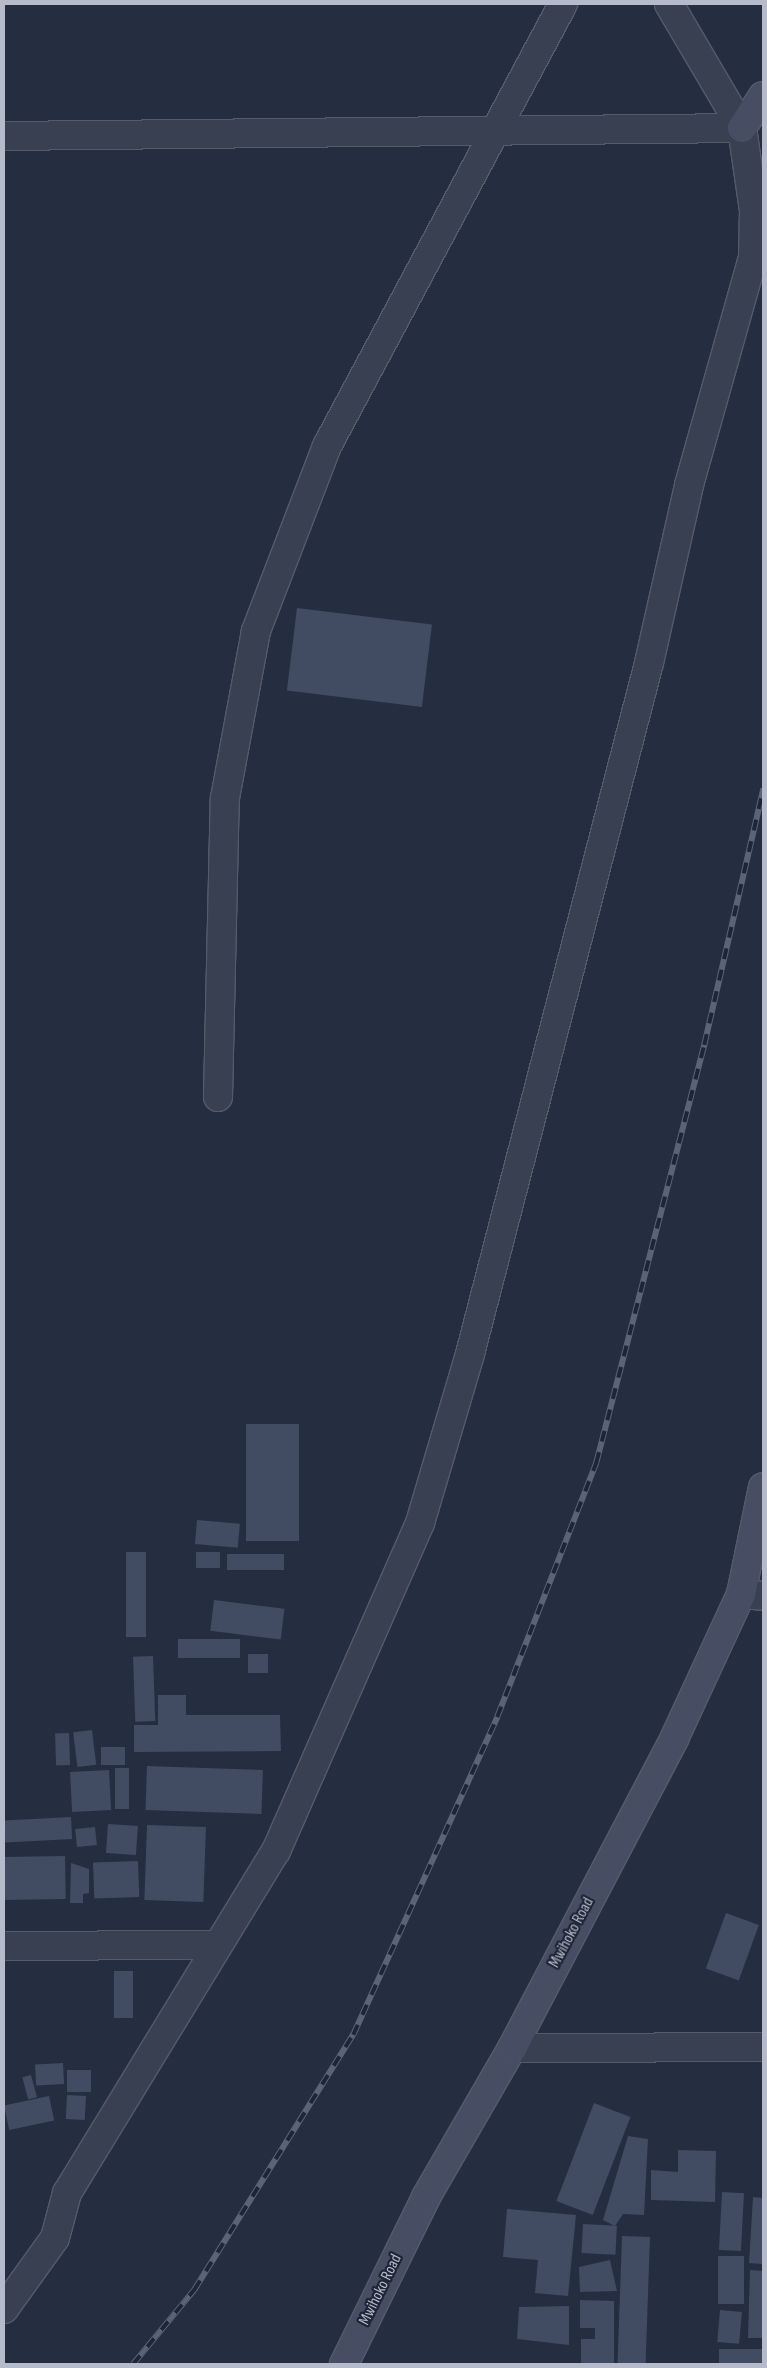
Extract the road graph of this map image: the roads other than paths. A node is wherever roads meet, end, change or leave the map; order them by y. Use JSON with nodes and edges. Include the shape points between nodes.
{"nodes":[{"id":1,"x":563,"y":4,"type":"edge"},
{"id":2,"x":670,"y":4,"type":"edge"},
{"id":3,"x":763,"y":96,"type":"edge"},
{"id":4,"x":742,"y":128,"type":"junction"},
{"id":5,"x":499,"y":131,"type":"junction"},
{"id":6,"x":4,"y":136,"type":"edge"},
{"id":7,"x":218,"y":1097,"type":"dead end"},
{"id":8,"x":763,"y":1487,"type":"edge"},
{"id":9,"x":752,"y":1595,"type":"edge"},
{"id":10,"x":218,"y":1945,"type":"junction"},
{"id":11,"x":4,"y":1946,"type":"edge"},
{"id":12,"x":763,"y":2047,"type":"edge"},
{"id":13,"x":512,"y":2048,"type":"junction"},
{"id":14,"x":4,"y":2309,"type":"edge"},
{"id":15,"x":344,"y":2364,"type":"edge"}],
"edges":[{"from":1,"to":5,"type":"street"},
{"from":2,"to":4,"type":"street"},
{"from":3,"to":4,"type":"street"},
{"from":4,"to":5,"type":"street"},
{"from":4,"to":10,"type":"street","via":[[754,211],[753,258],[689,485],[649,663],[470,1354],[420,1522],[276,1851]]},
{"from":5,"to":6,"type":"street"},
{"from":5,"to":7,"type":"street","via":[[401,302],[327,446],[256,632],[225,798]]},
{"from":8,"to":9,"type":"street","name":"Mwihoko Road"},
{"from":9,"to":13,"type":"street","name":"Mwihoko Road"},
{"from":10,"to":11,"type":"street"},
{"from":10,"to":14,"type":"street","via":[[67,2193],[55,2238]]},
{"from":12,"to":13,"type":"street"},
{"from":13,"to":15,"type":"street","name":"Mwihoko Road","via":[[426,2197]]}]}
